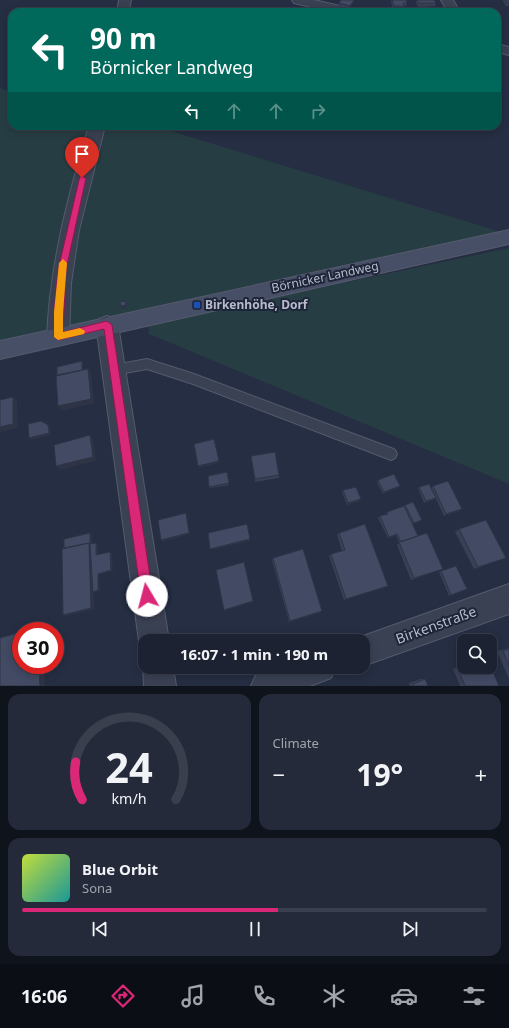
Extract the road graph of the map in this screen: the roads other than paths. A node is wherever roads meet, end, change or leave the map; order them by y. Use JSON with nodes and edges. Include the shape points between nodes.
{"nodes":[{"id":1,"x":298,"y":0,"type":"edge"},
{"id":2,"x":331,"y":8,"type":"edge"},
{"id":3,"x":97,"y":130,"type":"edge"},
{"id":4,"x":509,"y":237,"type":"edge"},
{"id":5,"x":107,"y":325,"type":"junction"},
{"id":6,"x":58,"y":337,"type":"junction"},
{"id":7,"x":0,"y":350,"type":"edge"},
{"id":8,"x":114,"y":370,"type":"junction"},
{"id":9,"x":391,"y":454,"type":"dead end"},
{"id":10,"x":509,"y":599,"type":"edge"},
{"id":11,"x":153,"y":634,"type":"edge"},
{"id":12,"x":370,"y":649,"type":"edge"},
{"id":13,"x":159,"y":674,"type":"edge"},
{"id":14,"x":300,"y":674,"type":"edge"},
{"id":15,"x":160,"y":686,"type":"edge"},
{"id":16,"x":267,"y":686,"type":"edge"}],
"edges":[{"from":1,"to":2,"type":"street"},
{"from":3,"to":6,"type":"street","via":[[67,243],[60,291]]},
{"from":4,"to":5,"type":"street","name":"Börnicker Landweg"},
{"from":5,"to":6,"type":"street","name":"Börnicker Landweg"},
{"from":5,"to":8,"type":"street"},
{"from":6,"to":7,"type":"street","name":"Börnicker Landweg"},
{"from":8,"to":9,"type":"lane","via":[[147,364],[194,379]]},
{"from":8,"to":11,"type":"street"},
{"from":10,"to":12,"type":"street","name":"Birkenstraße"},
{"from":13,"to":15,"type":"street"},
{"from":14,"to":16,"type":"street"}]}
